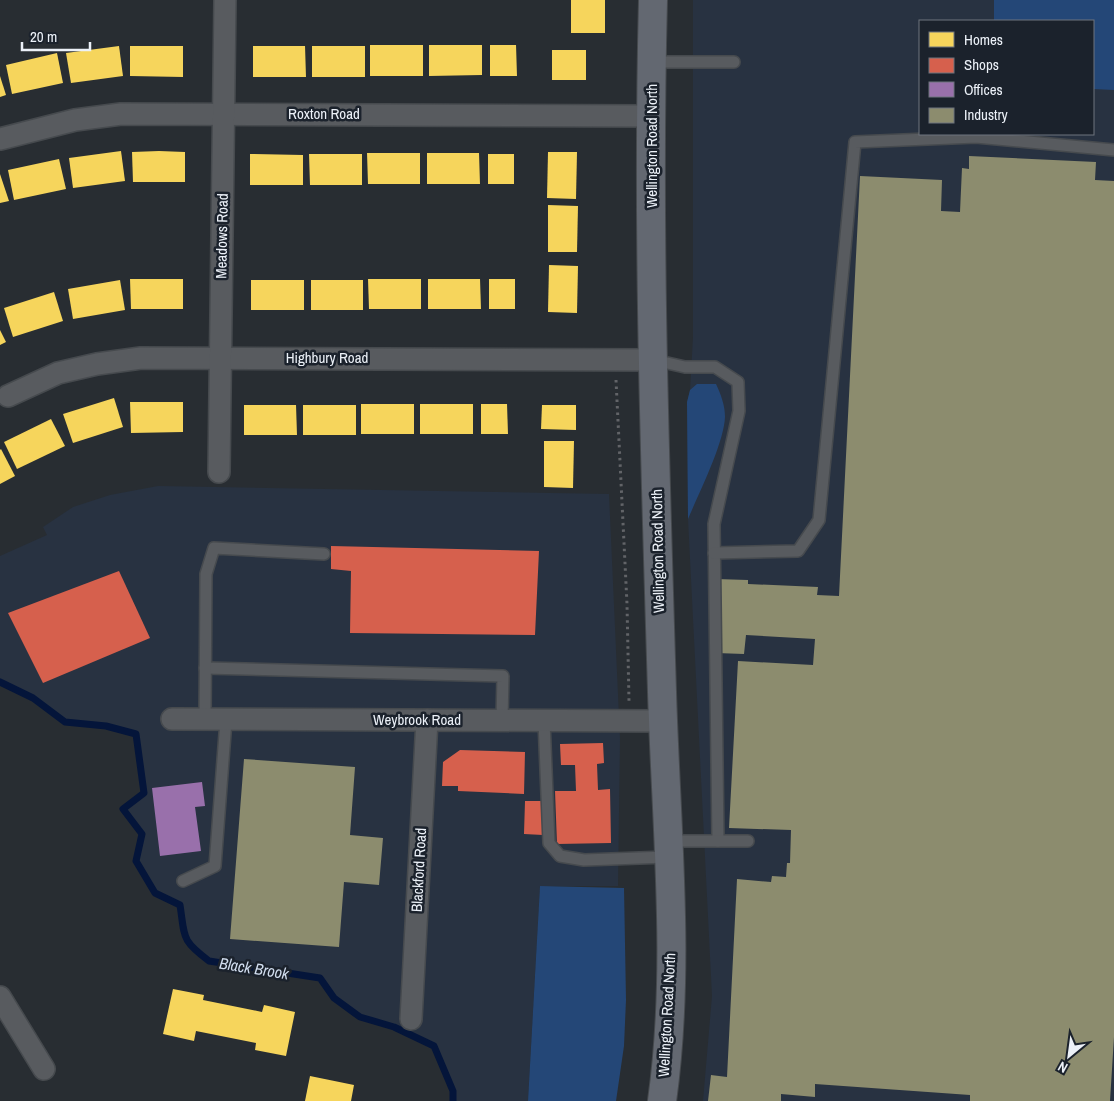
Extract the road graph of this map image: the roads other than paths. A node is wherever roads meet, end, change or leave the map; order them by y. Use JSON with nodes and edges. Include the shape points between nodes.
{"nodes":[{"id":1,"x":224,"y":0,"type":"edge"},
{"id":2,"x":653,"y":0,"type":"edge"},
{"id":3,"x":652,"y":62,"type":"junction"},
{"id":4,"x":734,"y":62,"type":"dead end"},
{"id":5,"x":223,"y":113,"type":"junction"},
{"id":6,"x":650,"y":116,"type":"junction"},
{"id":7,"x":0,"y":139,"type":"edge"},
{"id":8,"x":1114,"y":150,"type":"edge"},
{"id":9,"x":220,"y":358,"type":"junction"},
{"id":10,"x":654,"y":360,"type":"junction"},
{"id":11,"x":8,"y":396,"type":"dead end"},
{"id":12,"x":219,"y":472,"type":"dead end"},
{"id":13,"x":714,"y":553,"type":"junction"},
{"id":14,"x":324,"y":554,"type":"dead end"},
{"id":15,"x":205,"y":668,"type":"junction"},
{"id":16,"x":205,"y":719,"type":"junction"},
{"id":17,"x":172,"y":720,"type":"dead end"},
{"id":18,"x":226,"y":720,"type":"junction"},
{"id":19,"x":427,"y":720,"type":"junction"},
{"id":20,"x":502,"y":720,"type":"junction"},
{"id":21,"x":544,"y":721,"type":"junction"},
{"id":22,"x":663,"y":721,"type":"junction"},
{"id":23,"x":718,"y":841,"type":"junction"},
{"id":24,"x":748,"y":841,"type":"dead end"},
{"id":25,"x":667,"y":849,"type":"junction"},
{"id":26,"x":182,"y":880,"type":"dead end"},
{"id":27,"x":0,"y":997,"type":"edge"},
{"id":28,"x":411,"y":1019,"type":"dead end"},
{"id":29,"x":44,"y":1069,"type":"dead end"},
{"id":30,"x":662,"y":1101,"type":"edge"}],
"edges":[{"from":1,"to":5,"type":"street","name":"Meadows Road"},
{"from":2,"to":3,"type":"highway","name":"Wellington Road North"},
{"from":3,"to":4,"type":"lane"},
{"from":3,"to":6,"type":"highway","name":"Wellington Road North"},
{"from":5,"to":6,"type":"street","name":"Roxton Road"},
{"from":5,"to":7,"type":"street","name":"Roxton Road","via":[[121,114],[74,120]]},
{"from":5,"to":9,"type":"street","name":"Meadows Road"},
{"from":6,"to":10,"type":"highway","name":"Wellington Road North"},
{"from":8,"to":13,"type":"lane","via":[[976,138],[855,142],[819,520],[798,551]]},
{"from":9,"to":10,"type":"street","name":"Highbury Road"},
{"from":9,"to":11,"type":"street","name":"Highbury Road","via":[[142,358],[97,364],[58,373]]},
{"from":9,"to":12,"type":"street","name":"Meadows Road"},
{"from":10,"to":13,"type":"lane","via":[[685,367],[715,367],[738,382],[739,411],[714,524]]},
{"from":10,"to":22,"type":"highway","name":"Wellington Road North"},
{"from":13,"to":23,"type":"lane"},
{"from":14,"to":15,"type":"lane","via":[[214,548],[206,574]]},
{"from":15,"to":16,"type":"lane"},
{"from":15,"to":20,"type":"lane","via":[[503,676]]},
{"from":16,"to":17,"type":"street","name":"Weybrook Road"},
{"from":16,"to":18,"type":"street","name":"Weybrook Road"},
{"from":18,"to":19,"type":"street","name":"Weybrook Road"},
{"from":18,"to":26,"type":"lane","via":[[215,866]]},
{"from":19,"to":20,"type":"street","name":"Weybrook Road"},
{"from":19,"to":28,"type":"street","name":"Blackford Road"},
{"from":20,"to":21,"type":"street","name":"Weybrook Road"},
{"from":21,"to":22,"type":"street","name":"Weybrook Road"},
{"from":21,"to":25,"type":"lane","via":[[549,842],[560,856],[584,860]]},
{"from":22,"to":25,"type":"highway","name":"Wellington Road North"},
{"from":23,"to":24,"type":"lane"},
{"from":23,"to":25,"type":"lane"},
{"from":25,"to":30,"type":"highway","name":"Wellington Road North","via":[[672,976]]},
{"from":27,"to":29,"type":"street"}]}
